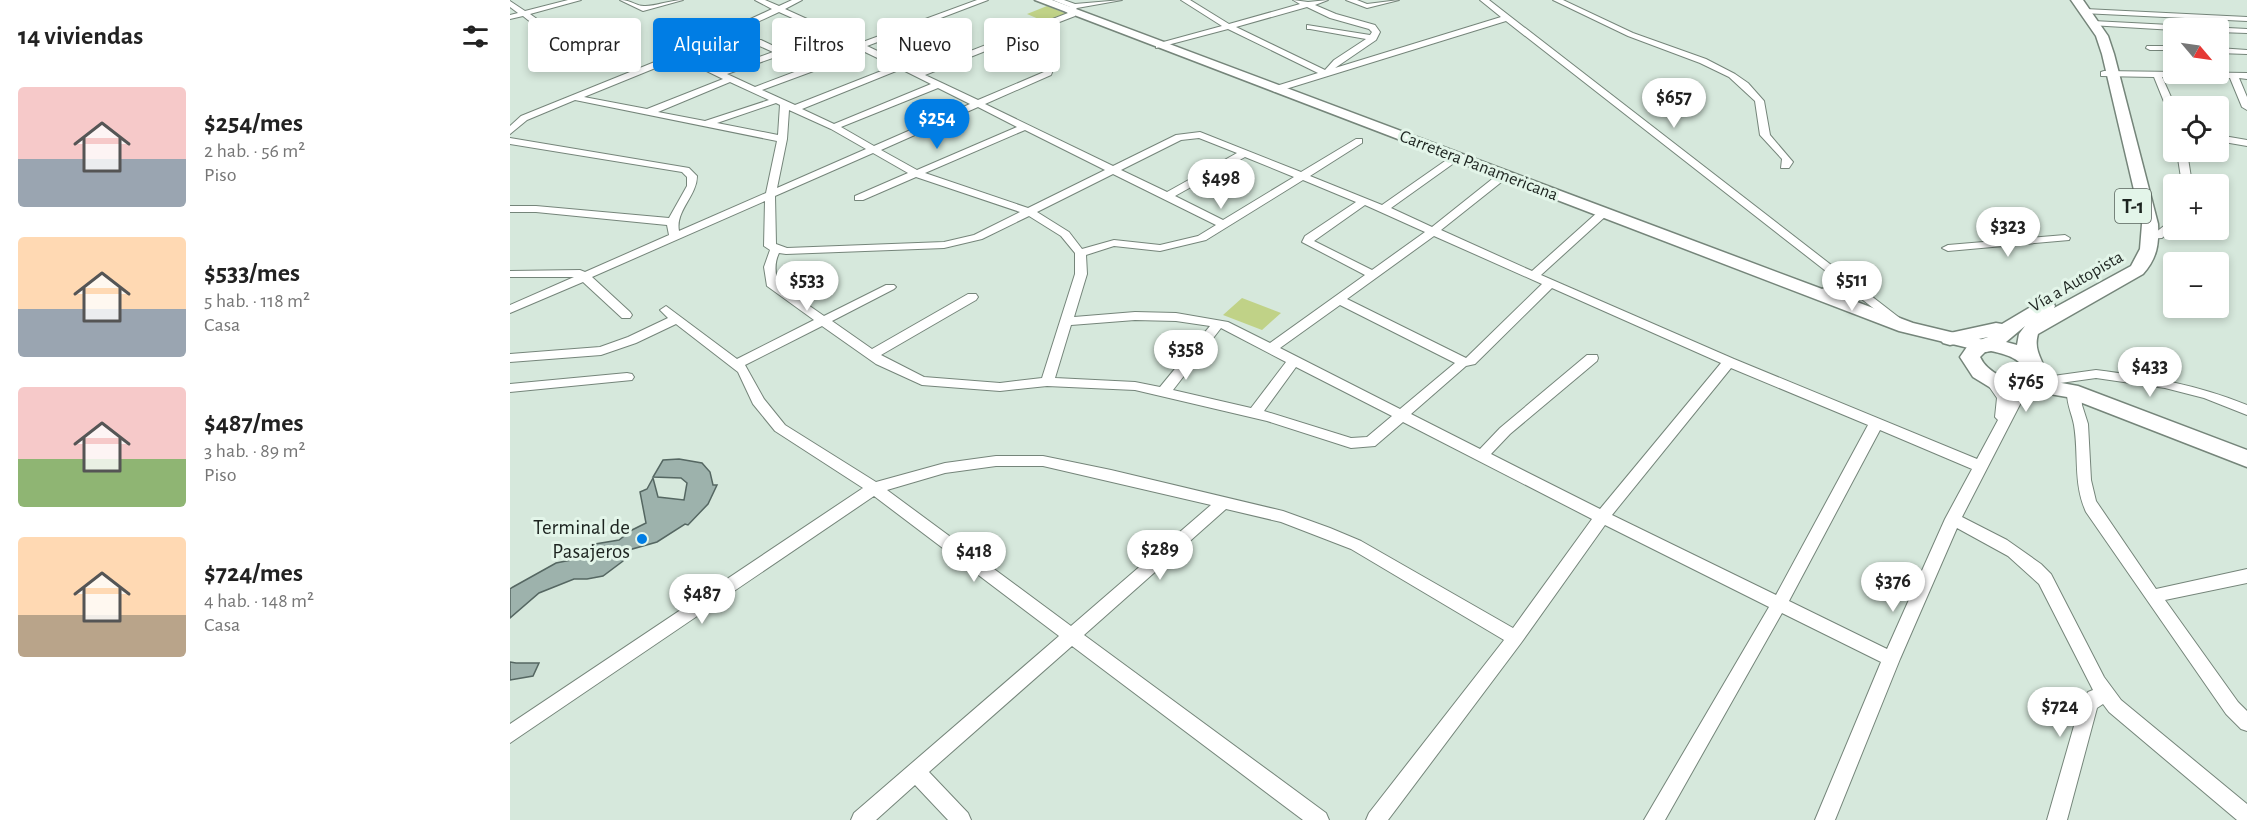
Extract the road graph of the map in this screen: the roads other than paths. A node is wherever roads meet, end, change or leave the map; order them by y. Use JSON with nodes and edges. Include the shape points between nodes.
{"nodes":[{"id":1,"x":577,"y":0,"type":"edge"},
{"id":2,"x":624,"y":0,"type":"edge"},
{"id":3,"x":679,"y":0,"type":"edge"},
{"id":4,"x":759,"y":0,"type":"edge"},
{"id":5,"x":798,"y":0,"type":"edge"},
{"id":6,"x":984,"y":0,"type":"edge"},
{"id":7,"x":1041,"y":0,"type":"edge"},
{"id":8,"x":1118,"y":0,"type":"edge"},
{"id":9,"x":1185,"y":0,"type":"edge"},
{"id":10,"x":1297,"y":0,"type":"edge"},
{"id":11,"x":1324,"y":0,"type":"edge"},
{"id":12,"x":1350,"y":0,"type":"edge"},
{"id":13,"x":1395,"y":0,"type":"edge"},
{"id":14,"x":1557,"y":0,"type":"edge"},
{"id":15,"x":2069,"y":0,"type":"edge"},
{"id":16,"x":1481,"y":1,"type":"edge"},
{"id":17,"x":510,"y":3,"type":"edge"},
{"id":18,"x":2101,"y":3,"type":"dead end"},
{"id":19,"x":1307,"y":5,"type":"junction"},
{"id":20,"x":1068,"y":8,"type":"edge"},
{"id":21,"x":779,"y":9,"type":"junction"},
{"id":22,"x":2085,"y":11,"type":"edge"},
{"id":23,"x":525,"y":14,"type":"junction"},
{"id":24,"x":510,"y":17,"type":"edge"},
{"id":25,"x":530,"y":18,"type":"edge"},
{"id":26,"x":760,"y":18,"type":"edge"},
{"id":27,"x":798,"y":18,"type":"edge"},
{"id":28,"x":1048,"y":18,"type":"edge"},
{"id":29,"x":1503,"y":19,"type":"junction"},
{"id":30,"x":2247,"y":19,"type":"edge"},
{"id":31,"x":1227,"y":26,"type":"junction"},
{"id":32,"x":1310,"y":27,"type":"dead end"},
{"id":33,"x":2247,"y":31,"type":"edge"},
{"id":34,"x":1373,"y":38,"type":"junction"},
{"id":35,"x":865,"y":46,"type":"edge"},
{"id":36,"x":1159,"y":46,"type":"junction"},
{"id":37,"x":2150,"y":48,"type":"dead end"},
{"id":38,"x":2163,"y":48,"type":"edge"},
{"id":39,"x":984,"y":49,"type":"edge"},
{"id":40,"x":2229,"y":51,"type":"edge"},
{"id":41,"x":2247,"y":52,"type":"edge"},
{"id":42,"x":772,"y":55,"type":"edge"},
{"id":43,"x":653,"y":65,"type":"edge"},
{"id":44,"x":715,"y":72,"type":"edge"},
{"id":45,"x":800,"y":72,"type":"edge"},
{"id":46,"x":883,"y":72,"type":"edge"},
{"id":47,"x":912,"y":72,"type":"edge"},
{"id":48,"x":1048,"y":72,"type":"edge"},
{"id":49,"x":719,"y":74,"type":"junction"},
{"id":50,"x":1326,"y":74,"type":"junction"},
{"id":51,"x":917,"y":75,"type":"junction"},
{"id":52,"x":2110,"y":75,"type":"junction"},
{"id":53,"x":2157,"y":75,"type":"junction"},
{"id":54,"x":2233,"y":75,"type":"junction"},
{"id":55,"x":2247,"y":76,"type":"edge"},
{"id":56,"x":730,"y":79,"type":"junction"},
{"id":57,"x":937,"y":85,"type":"junction"},
{"id":58,"x":1276,"y":89,"type":"junction"},
{"id":59,"x":755,"y":90,"type":"junction"},
{"id":60,"x":2244,"y":94,"type":"edge"},
{"id":61,"x":2167,"y":96,"type":"edge"},
{"id":62,"x":576,"y":98,"type":"junction"},
{"id":63,"x":979,"y":104,"type":"junction"},
{"id":64,"x":784,"y":105,"type":"junction"},
{"id":65,"x":2247,"y":107,"type":"edge"},
{"id":66,"x":645,"y":113,"type":"junction"},
{"id":67,"x":510,"y":118,"type":"edge"},
{"id":68,"x":524,"y":118,"type":"junction"},
{"id":69,"x":703,"y":124,"type":"junction"},
{"id":70,"x":1025,"y":127,"type":"junction"},
{"id":71,"x":834,"y":128,"type":"junction"},
{"id":72,"x":510,"y":131,"type":"edge"},
{"id":73,"x":782,"y":139,"type":"junction"},
{"id":74,"x":2229,"y":140,"type":"edge"},
{"id":75,"x":510,"y":141,"type":"edge"},
{"id":76,"x":1359,"y":141,"type":"dead end"},
{"id":77,"x":2247,"y":143,"type":"edge"},
{"id":78,"x":874,"y":150,"type":"junction"},
{"id":79,"x":1245,"y":153,"type":"junction"},
{"id":80,"x":1458,"y":156,"type":"junction"},
{"id":81,"x":1785,"y":166,"type":"dead end"},
{"id":82,"x":1111,"y":171,"type":"junction"},
{"id":83,"x":917,"y":174,"type":"junction"},
{"id":84,"x":1505,"y":174,"type":"junction"},
{"id":85,"x":1303,"y":176,"type":"junction"},
{"id":86,"x":770,"y":197,"type":"junction"},
{"id":87,"x":1166,"y":197,"type":"junction"},
{"id":88,"x":859,"y":198,"type":"dead end"},
{"id":89,"x":1364,"y":201,"type":"junction"},
{"id":90,"x":510,"y":209,"type":"edge"},
{"id":91,"x":1383,"y":209,"type":"junction"},
{"id":92,"x":1030,"y":212,"type":"junction"},
{"id":93,"x":1603,"y":213,"type":"junction"},
{"id":94,"x":672,"y":222,"type":"junction"},
{"id":95,"x":1224,"y":225,"type":"junction"},
{"id":96,"x":2163,"y":231,"type":"edge"},
{"id":97,"x":1432,"y":232,"type":"junction"},
{"id":98,"x":2150,"y":237,"type":"junction"},
{"id":99,"x":675,"y":238,"type":"junction"},
{"id":100,"x":2065,"y":238,"type":"dead end"},
{"id":101,"x":1948,"y":248,"type":"dead end"},
{"id":102,"x":776,"y":249,"type":"junction"},
{"id":103,"x":1080,"y":253,"type":"junction"},
{"id":104,"x":510,"y":274,"type":"edge"},
{"id":105,"x":1374,"y":274,"type":"junction"},
{"id":106,"x":1534,"y":275,"type":"junction"},
{"id":107,"x":584,"y":276,"type":"junction"},
{"id":108,"x":1837,"y":280,"type":"junction"},
{"id":109,"x":1550,"y":283,"type":"junction"},
{"id":110,"x":890,"y":286,"type":"dead end"},
{"id":111,"x":1819,"y":295,"type":"junction"},
{"id":112,"x":972,"y":297,"type":"dead end"},
{"id":113,"x":1340,"y":300,"type":"junction"},
{"id":114,"x":510,"y":309,"type":"edge"},
{"id":115,"x":626,"y":315,"type":"dead end"},
{"id":116,"x":824,"y":320,"type":"junction"},
{"id":117,"x":1887,"y":320,"type":"junction"},
{"id":118,"x":1067,"y":321,"type":"junction"},
{"id":119,"x":1218,"y":324,"type":"junction"},
{"id":120,"x":2011,"y":326,"type":"junction"},
{"id":121,"x":1912,"y":329,"type":"junction"},
{"id":122,"x":1950,"y":339,"type":"junction"},
{"id":123,"x":1988,"y":345,"type":"junction"},
{"id":124,"x":1271,"y":349,"type":"junction"},
{"id":125,"x":872,"y":354,"type":"junction"},
{"id":126,"x":510,"y":358,"type":"edge"},
{"id":127,"x":1593,"y":358,"type":"dead end"},
{"id":128,"x":1294,"y":360,"type":"junction"},
{"id":129,"x":1464,"y":362,"type":"junction"},
{"id":130,"x":1729,"y":362,"type":"junction"},
{"id":131,"x":737,"y":364,"type":"junction"},
{"id":132,"x":1974,"y":366,"type":"junction"},
{"id":133,"x":2029,"y":374,"type":"junction"},
{"id":134,"x":627,"y":377,"type":"dead end"},
{"id":135,"x":1991,"y":379,"type":"junction"},
{"id":136,"x":1047,"y":382,"type":"junction"},
{"id":137,"x":510,"y":388,"type":"edge"},
{"id":138,"x":2066,"y":388,"type":"junction"},
{"id":139,"x":1164,"y":392,"type":"junction"},
{"id":140,"x":2247,"y":410,"type":"edge"},
{"id":141,"x":1255,"y":413,"type":"junction"},
{"id":142,"x":1402,"y":413,"type":"junction"},
{"id":143,"x":1876,"y":424,"type":"junction"},
{"id":144,"x":2001,"y":425,"type":"junction"},
{"id":145,"x":1482,"y":455,"type":"junction"},
{"id":146,"x":2247,"y":459,"type":"edge"},
{"id":147,"x":1980,"y":466,"type":"junction"},
{"id":148,"x":874,"y":488,"type":"junction"},
{"id":149,"x":1224,"y":502,"type":"junction"},
{"id":150,"x":1602,"y":517,"type":"junction"},
{"id":151,"x":1953,"y":519,"type":"junction"},
{"id":152,"x":2247,"y":576,"type":"edge"},
{"id":153,"x":2152,"y":596,"type":"junction"},
{"id":154,"x":1779,"y":604,"type":"junction"},
{"id":155,"x":1073,"y":635,"type":"junction"},
{"id":156,"x":1515,"y":638,"type":"junction"},
{"id":157,"x":1891,"y":659,"type":"junction"},
{"id":158,"x":2105,"y":695,"type":"junction"},
{"id":159,"x":2247,"y":723,"type":"edge"},
{"id":160,"x":510,"y":734,"type":"edge"},
{"id":161,"x":916,"y":772,"type":"junction"},
{"id":162,"x":2247,"y":816,"type":"edge"},
{"id":163,"x":861,"y":820,"type":"edge"},
{"id":164,"x":961,"y":820,"type":"edge"},
{"id":165,"x":1319,"y":820,"type":"edge"},
{"id":166,"x":1376,"y":820,"type":"edge"},
{"id":167,"x":1654,"y":820,"type":"edge"},
{"id":168,"x":1825,"y":820,"type":"edge"},
{"id":169,"x":2057,"y":820,"type":"edge"}],
"edges":[{"from":1,"to":23,"type":"street"},
{"from":2,"to":3,"type":"street","via":[[643,9]]},
{"from":4,"to":21,"type":"street"},
{"from":5,"to":21,"type":"street"},
{"from":6,"to":35,"type":"street"},
{"from":7,"to":20,"type":"main road","name":"Carretera Panamericana"},
{"from":8,"to":20,"type":"street"},
{"from":9,"to":31,"type":"street"},
{"from":10,"to":19,"type":"street"},
{"from":11,"to":19,"type":"street"},
{"from":12,"to":13,"type":"street","via":[[1367,6]]},
{"from":14,"to":81,"type":"street","via":[[1738,79],[1759,99],[1766,137],[1787,159]]},
{"from":15,"to":52,"type":"main road","name":"Vía a Autopista","number":"T-1","via":[[2092,34]]},
{"from":16,"to":29,"type":"street"},
{"from":17,"to":23,"type":"street"},
{"from":18,"to":22,"type":"street"},
{"from":19,"to":31,"type":"street"},
{"from":19,"to":34,"type":"street","via":[[1372,27],[1376,32]]},
{"from":20,"to":28,"type":"street"},
{"from":20,"to":36,"type":"main road","name":"Carretera Panamericana"},
{"from":21,"to":26,"type":"street"},
{"from":21,"to":27,"type":"street"},
{"from":22,"to":30,"type":"street"},
{"from":22,"to":33,"type":"street"},
{"from":22,"to":52,"type":"main road","name":"Vía a Autopista","number":"T-1","via":[[2102,36]]},
{"from":23,"to":24,"type":"street"},
{"from":23,"to":25,"type":"street"},
{"from":29,"to":50,"type":"street"},
{"from":29,"to":108,"type":"street"},
{"from":29,"to":121,"type":"street"},
{"from":31,"to":36,"type":"street"},
{"from":31,"to":50,"type":"street"},
{"from":32,"to":34,"type":"street"},
{"from":34,"to":50,"type":"street","via":[[1330,67]]},
{"from":36,"to":58,"type":"main road","name":"Carretera Panamericana"},
{"from":37,"to":38,"type":"street"},
{"from":39,"to":51,"type":"street"},
{"from":40,"to":41,"type":"street"},
{"from":42,"to":49,"type":"street"},
{"from":43,"to":62,"type":"street"},
{"from":44,"to":49,"type":"street"},
{"from":45,"to":59,"type":"street"},
{"from":46,"to":64,"type":"street"},
{"from":47,"to":51,"type":"street"},
{"from":48,"to":63,"type":"street"},
{"from":49,"to":56,"type":"street"},
{"from":50,"to":58,"type":"street"},
{"from":51,"to":57,"type":"street"},
{"from":52,"to":53,"type":"street"},
{"from":52,"to":98,"type":"main road","name":"Vía a Autopista","number":"T-1","via":[[2150,224]]},
{"from":52,"to":120,"type":"main road","name":"Vía a Autopista","number":"T-1","via":[[2137,221],[2133,254],[2116,269]]},
{"from":53,"to":54,"type":"street"},
{"from":53,"to":61,"type":"street"},
{"from":54,"to":55,"type":"street"},
{"from":54,"to":60,"type":"street"},
{"from":56,"to":59,"type":"street"},
{"from":56,"to":66,"type":"street"},
{"from":57,"to":63,"type":"street"},
{"from":57,"to":71,"type":"street"},
{"from":58,"to":80,"type":"main road","name":"Carretera Panamericana"},
{"from":59,"to":64,"type":"street"},
{"from":60,"to":65,"type":"street"},
{"from":62,"to":66,"type":"street"},
{"from":62,"to":68,"type":"street"},
{"from":63,"to":70,"type":"street"},
{"from":63,"to":78,"type":"street"},
{"from":64,"to":69,"type":"street"},
{"from":64,"to":71,"type":"street"},
{"from":64,"to":73,"type":"street"},
{"from":66,"to":69,"type":"street"},
{"from":67,"to":68,"type":"street"},
{"from":68,"to":72,"type":"street"},
{"from":69,"to":73,"type":"street"},
{"from":70,"to":82,"type":"street"},
{"from":70,"to":83,"type":"street"},
{"from":71,"to":78,"type":"street"},
{"from":73,"to":86,"type":"street"},
{"from":74,"to":77,"type":"street"},
{"from":75,"to":94,"type":"street","via":[[685,170],[692,176],[692,186]]},
{"from":76,"to":85,"type":"street"},
{"from":78,"to":83,"type":"street"},
{"from":78,"to":86,"type":"street"},
{"from":79,"to":82,"type":"street","via":[[1206,137],[1186,135]]},
{"from":79,"to":85,"type":"street"},
{"from":79,"to":87,"type":"street"},
{"from":80,"to":84,"type":"main road","name":"Carretera Panamericana"},
{"from":80,"to":91,"type":"street"},
{"from":82,"to":87,"type":"street"},
{"from":82,"to":92,"type":"street"},
{"from":83,"to":88,"type":"street"},
{"from":83,"to":92,"type":"street"},
{"from":84,"to":93,"type":"main road","name":"Carretera Panamericana"},
{"from":84,"to":97,"type":"street"},
{"from":85,"to":89,"type":"street"},
{"from":85,"to":95,"type":"street"},
{"from":86,"to":99,"type":"street"},
{"from":86,"to":102,"type":"street","via":[[770,246]]},
{"from":87,"to":95,"type":"street"},
{"from":89,"to":91,"type":"street"},
{"from":89,"to":105,"type":"street","via":[[1308,242]]},
{"from":90,"to":94,"type":"street"},
{"from":91,"to":97,"type":"street"},
{"from":92,"to":102,"type":"street","via":[[978,237],[944,245]]},
{"from":92,"to":103,"type":"street","via":[[1065,234]]},
{"from":93,"to":106,"type":"street"},
{"from":93,"to":111,"type":"main road","name":"Carretera Panamericana"},
{"from":94,"to":99,"type":"street"},
{"from":95,"to":103,"type":"street","via":[[1180,245],[1160,248],[1114,243]]},
{"from":96,"to":98,"type":"street"},
{"from":97,"to":105,"type":"street"},
{"from":97,"to":106,"type":"street"},
{"from":98,"to":133,"type":"main road","name":"Vía a Autopista","number":"T-1","via":[[2147,259],[2137,270],[2027,334]]},
{"from":99,"to":107,"type":"street"},
{"from":100,"to":101,"type":"street"},
{"from":102,"to":116,"type":"street","via":[[768,275],[773,286]]},
{"from":103,"to":118,"type":"street","via":[[1081,274]]},
{"from":104,"to":107,"type":"street"},
{"from":105,"to":113,"type":"street"},
{"from":106,"to":109,"type":"street"},
{"from":107,"to":114,"type":"street"},
{"from":107,"to":115,"type":"street"},
{"from":108,"to":111,"type":"main road","via":[[1837,291]]},
{"from":108,"to":117,"type":"street"},
{"from":109,"to":129,"type":"street","via":[[1470,361]]},
{"from":109,"to":130,"type":"street"},
{"from":110,"to":116,"type":"street"},
{"from":111,"to":117,"type":"main road","name":"Carretera Panamericana"},
{"from":112,"to":125,"type":"street"},
{"from":113,"to":124,"type":"street"},
{"from":113,"to":129,"type":"street"},
{"from":116,"to":125,"type":"street"},
{"from":116,"to":131,"type":"street"},
{"from":117,"to":121,"type":"main road","name":"Carretera Panamericana"},
{"from":118,"to":119,"type":"street","via":[[1135,316]]},
{"from":118,"to":136,"type":"street"},
{"from":119,"to":124,"type":"street"},
{"from":119,"to":139,"type":"street"},
{"from":120,"to":122,"type":"main road"},
{"from":120,"to":123,"type":"main road","name":"Vía a Autopista","number":"T-1"},
{"from":121,"to":122,"type":"main road","name":"Carretera Panamericana"},
{"from":121,"to":132,"type":"main road","name":"Carretera Panamericana"},
{"from":122,"to":123,"type":"main road","name":"Carretera Panamericana"},
{"from":123,"to":132,"type":"main road","number":"T-1","via":[[1971,353]]},
{"from":123,"to":133,"type":"main road","name":"Carretera Panamericana","via":[[2007,348]]},
{"from":124,"to":128,"type":"street"},
{"from":125,"to":136,"type":"street","via":[[922,381],[1000,387]]},
{"from":126,"to":131,"type":"street","via":[[601,351],[632,340],[671,315]]},
{"from":127,"to":145,"type":"street"},
{"from":128,"to":141,"type":"street"},
{"from":128,"to":142,"type":"street"},
{"from":129,"to":142,"type":"street"},
{"from":130,"to":143,"type":"street"},
{"from":130,"to":150,"type":"street"},
{"from":131,"to":148,"type":"street","via":[[780,428]]},
{"from":132,"to":135,"type":"main road","name":"Carretera Panamericana"},
{"from":133,"to":135,"type":"main road","via":[[2007,384]]},
{"from":133,"to":138,"type":"main road"},
{"from":133,"to":144,"type":"street"},
{"from":134,"to":137,"type":"street"},
{"from":135,"to":144,"type":"street","via":[[2004,398]]},
{"from":136,"to":139,"type":"street","via":[[1135,386]]},
{"from":138,"to":140,"type":"street","via":[[2096,374],[2207,394]]},
{"from":138,"to":146,"type":"main road"},
{"from":138,"to":153,"type":"street","via":[[2081,425],[2087,500]]},
{"from":139,"to":141,"type":"street"},
{"from":141,"to":142,"type":"street","via":[[1351,443],[1370,442]]},
{"from":142,"to":145,"type":"street"},
{"from":143,"to":147,"type":"street"},
{"from":143,"to":154,"type":"street"},
{"from":144,"to":147,"type":"street"},
{"from":145,"to":150,"type":"street"},
{"from":147,"to":151,"type":"street"},
{"from":148,"to":149,"type":"street","via":[[962,465],[1028,460]]},
{"from":148,"to":155,"type":"street"},
{"from":148,"to":160,"type":"street"},
{"from":149,"to":155,"type":"street"},
{"from":149,"to":156,"type":"street","via":[[1284,517],[1356,545]]},
{"from":150,"to":154,"type":"street"},
{"from":150,"to":156,"type":"street"},
{"from":151,"to":157,"type":"street"},
{"from":151,"to":158,"type":"street","via":[[2007,547],[2045,579]]},
{"from":152,"to":153,"type":"street"},
{"from":153,"to":159,"type":"street","via":[[2232,708]]},
{"from":154,"to":157,"type":"street"},
{"from":154,"to":167,"type":"street"},
{"from":155,"to":161,"type":"street"},
{"from":155,"to":165,"type":"street"},
{"from":156,"to":166,"type":"street"},
{"from":157,"to":168,"type":"street"},
{"from":158,"to":162,"type":"street"},
{"from":158,"to":169,"type":"street","via":[[2094,698],[2089,705]]},
{"from":161,"to":163,"type":"street"},
{"from":161,"to":164,"type":"street"}]}
